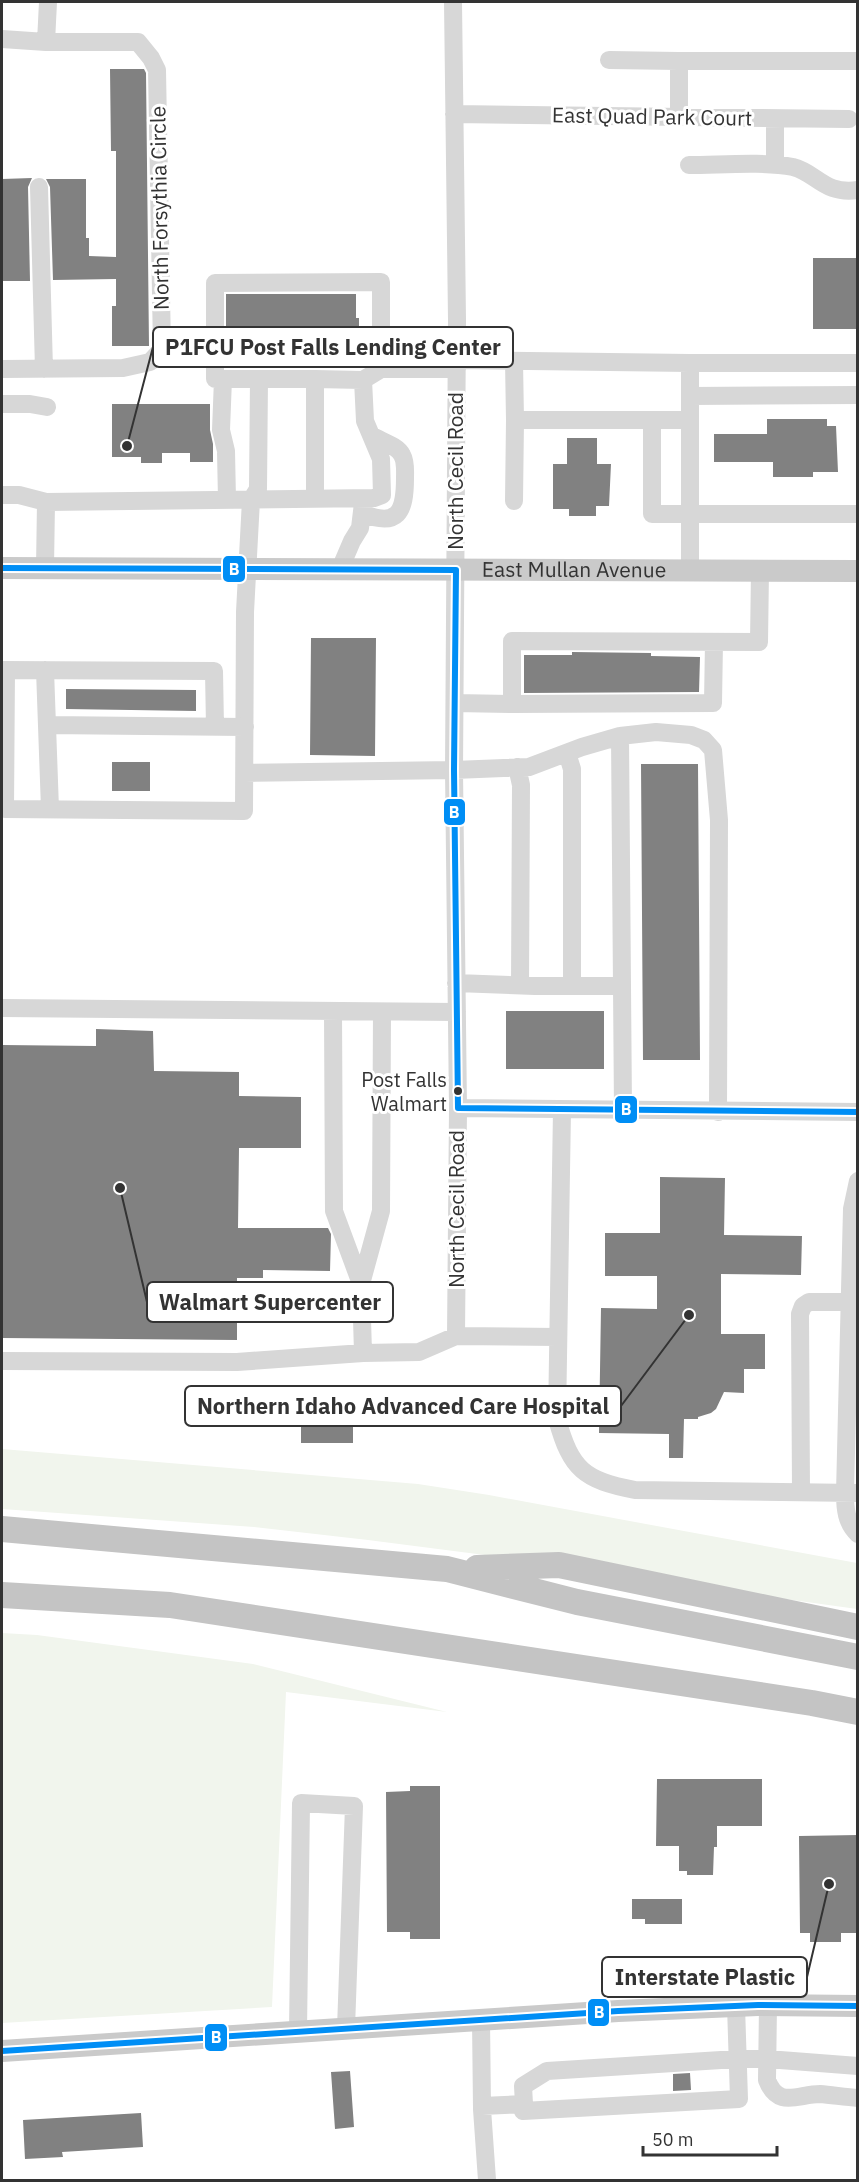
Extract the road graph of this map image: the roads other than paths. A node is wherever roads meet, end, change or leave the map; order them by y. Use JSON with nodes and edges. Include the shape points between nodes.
{"nodes":[{"id":1,"x":48,"y":2,"type":"edge"},
{"id":2,"x":453,"y":2,"type":"edge"},
{"id":3,"x":2,"y":39,"type":"edge"},
{"id":4,"x":46,"y":42,"type":"junction"},
{"id":5,"x":609,"y":60,"type":"dead end"},
{"id":6,"x":679,"y":61,"type":"junction"},
{"id":7,"x":858,"y":61,"type":"edge"},
{"id":8,"x":454,"y":114,"type":"junction"},
{"id":9,"x":679,"y":117,"type":"junction"},
{"id":10,"x":775,"y":118,"type":"junction"},
{"id":11,"x":855,"y":120,"type":"edge"},
{"id":12,"x":689,"y":165,"type":"dead end"},
{"id":13,"x":775,"y":165,"type":"junction"},
{"id":14,"x":39,"y":187,"type":"dead end"},
{"id":15,"x":858,"y":190,"type":"edge"},
{"id":16,"x":514,"y":361,"type":"junction"},
{"id":17,"x":690,"y":363,"type":"junction"},
{"id":18,"x":858,"y":363,"type":"edge"},
{"id":19,"x":457,"y":365,"type":"junction"},
{"id":20,"x":2,"y":369,"type":"edge"},
{"id":21,"x":44,"y":369,"type":"junction"},
{"id":22,"x":381,"y":369,"type":"junction"},
{"id":23,"x":223,"y":379,"type":"junction"},
{"id":24,"x":260,"y":379,"type":"junction"},
{"id":25,"x":315,"y":379,"type":"junction"},
{"id":26,"x":363,"y":380,"type":"junction"},
{"id":27,"x":858,"y":395,"type":"edge"},
{"id":28,"x":690,"y":396,"type":"junction"},
{"id":29,"x":2,"y":404,"type":"edge"},
{"id":30,"x":47,"y":407,"type":"dead end"},
{"id":31,"x":515,"y":420,"type":"junction"},
{"id":32,"x":690,"y":420,"type":"junction"},
{"id":33,"x":652,"y":421,"type":"junction"},
{"id":34,"x":371,"y":435,"type":"junction"},
{"id":35,"x":2,"y":495,"type":"edge"},
{"id":36,"x":315,"y":499,"type":"junction"},
{"id":37,"x":227,"y":500,"type":"junction"},
{"id":38,"x":251,"y":500,"type":"junction"},
{"id":39,"x":514,"y":501,"type":"dead end"},
{"id":40,"x":46,"y":502,"type":"junction"},
{"id":41,"x":362,"y":506,"type":"junction"},
{"id":42,"x":858,"y":514,"type":"edge"},
{"id":43,"x":690,"y":515,"type":"junction"},
{"id":44,"x":2,"y":568,"type":"edge"},
{"id":45,"x":45,"y":568,"type":"junction"},
{"id":46,"x":247,"y":569,"type":"junction"},
{"id":47,"x":340,"y":569,"type":"junction"},
{"id":48,"x":456,"y":570,"type":"junction"},
{"id":49,"x":690,"y":571,"type":"junction"},
{"id":50,"x":760,"y":571,"type":"junction"},
{"id":51,"x":858,"y":571,"type":"edge"},
{"id":52,"x":714,"y":642,"type":"junction"},
{"id":53,"x":4,"y":670,"type":"edge"},
{"id":54,"x":45,"y":670,"type":"junction"},
{"id":55,"x":455,"y":703,"type":"junction"},
{"id":56,"x":512,"y":704,"type":"junction"},
{"id":57,"x":47,"y":725,"type":"junction"},
{"id":58,"x":215,"y":727,"type":"junction"},
{"id":59,"x":245,"y":727,"type":"junction"},
{"id":60,"x":620,"y":736,"type":"junction"},
{"id":61,"x":567,"y":753,"type":"junction"},
{"id":62,"x":517,"y":767,"type":"junction"},
{"id":63,"x":454,"y":770,"type":"junction"},
{"id":64,"x":245,"y":773,"type":"junction"},
{"id":65,"x":50,"y":809,"type":"junction"},
{"id":66,"x":456,"y":983,"type":"junction"},
{"id":67,"x":520,"y":985,"type":"junction"},
{"id":68,"x":572,"y":986,"type":"junction"},
{"id":69,"x":622,"y":986,"type":"junction"},
{"id":70,"x":2,"y":1008,"type":"edge"},
{"id":71,"x":333,"y":1011,"type":"junction"},
{"id":72,"x":382,"y":1012,"type":"junction"},
{"id":73,"x":457,"y":1012,"type":"junction"},
{"id":74,"x":458,"y":1108,"type":"junction"},
{"id":75,"x":562,"y":1110,"type":"junction"},
{"id":76,"x":623,"y":1110,"type":"junction"},
{"id":77,"x":718,"y":1112,"type":"junction"},
{"id":78,"x":858,"y":1112,"type":"edge"},
{"id":79,"x":858,"y":1181,"type":"edge"},
{"id":80,"x":361,"y":1284,"type":"junction"},
{"id":81,"x":854,"y":1302,"type":"edge"},
{"id":82,"x":456,"y":1336,"type":"junction"},
{"id":83,"x":558,"y":1337,"type":"junction"},
{"id":84,"x":363,"y":1353,"type":"junction"},
{"id":85,"x":2,"y":1360,"type":"edge"},
{"id":86,"x":801,"y":1492,"type":"junction"},
{"id":87,"x":852,"y":1493,"type":"edge"},
{"id":88,"x":2,"y":1529,"type":"edge"},
{"id":89,"x":858,"y":1534,"type":"edge"},
{"id":90,"x":447,"y":1569,"type":"junction"},
{"id":91,"x":2,"y":1595,"type":"edge"},
{"id":92,"x":858,"y":1627,"type":"edge"},
{"id":93,"x":858,"y":1657,"type":"edge"},
{"id":94,"x":812,"y":1703,"type":"junction"},
{"id":95,"x":858,"y":1712,"type":"edge"},
{"id":96,"x":858,"y":1717,"type":"edge"},
{"id":97,"x":768,"y":2005,"type":"junction"},
{"id":98,"x":736,"y":2006,"type":"junction"},
{"id":99,"x":858,"y":2006,"type":"edge"},
{"id":100,"x":481,"y":2019,"type":"junction"},
{"id":101,"x":346,"y":2028,"type":"junction"},
{"id":102,"x":298,"y":2031,"type":"junction"},
{"id":103,"x":2,"y":2051,"type":"edge"},
{"id":104,"x":737,"y":2059,"type":"junction"},
{"id":105,"x":767,"y":2059,"type":"junction"},
{"id":106,"x":858,"y":2066,"type":"edge"},
{"id":107,"x":858,"y":2098,"type":"edge"},
{"id":108,"x":524,"y":2104,"type":"junction"},
{"id":109,"x":482,"y":2106,"type":"junction"},
{"id":110,"x":487,"y":2181,"type":"edge"}],
"edges":[{"from":1,"to":4,"type":"street"},
{"from":2,"to":8,"type":"street","name":"North Cecil Road"},
{"from":3,"to":4,"type":"street","name":"North Forsythia Circle"},
{"from":4,"to":21,"type":"street","name":"North Forsythia Circle","via":[[138,42],[157,70],[162,349],[150,362],[123,368]]},
{"from":5,"to":6,"type":"street"},
{"from":6,"to":7,"type":"street"},
{"from":6,"to":9,"type":"street"},
{"from":8,"to":9,"type":"street","name":"East Quad Park Court"},
{"from":8,"to":19,"type":"street","name":"North Cecil Road"},
{"from":9,"to":10,"type":"street","name":"East Quad Park Court"},
{"from":10,"to":11,"type":"street","name":"East Quad Park Court"},
{"from":10,"to":13,"type":"street"},
{"from":12,"to":13,"type":"street"},
{"from":13,"to":15,"type":"street","via":[[795,168],[829,188]]},
{"from":14,"to":21,"type":"street"},
{"from":16,"to":17,"type":"street"},
{"from":16,"to":19,"type":"street"},
{"from":16,"to":31,"type":"street"},
{"from":17,"to":18,"type":"street"},
{"from":17,"to":28,"type":"street"},
{"from":19,"to":22,"type":"street"},
{"from":19,"to":48,"type":"street","name":"North Cecil Road"},
{"from":20,"to":21,"type":"street","name":"North Forsythia Circle"},
{"from":22,"to":23,"type":"street","via":[[381,282],[215,283],[215,379]]},
{"from":22,"to":26,"type":"street"},
{"from":23,"to":24,"type":"street"},
{"from":23,"to":37,"type":"street","via":[[220,430],[226,452]]},
{"from":24,"to":25,"type":"street"},
{"from":24,"to":38,"type":"street","via":[[258,489]]},
{"from":25,"to":26,"type":"street"},
{"from":25,"to":36,"type":"street"},
{"from":26,"to":34,"type":"street","via":[[365,421]]},
{"from":27,"to":28,"type":"street"},
{"from":28,"to":32,"type":"street"},
{"from":29,"to":30,"type":"street"},
{"from":31,"to":33,"type":"street"},
{"from":31,"to":39,"type":"street"},
{"from":32,"to":33,"type":"street"},
{"from":32,"to":43,"type":"street"},
{"from":33,"to":43,"type":"street","via":[[652,514]]},
{"from":34,"to":41,"type":"street","via":[[381,459],[383,488],[382,495]]},
{"from":34,"to":41,"type":"street","via":[[402,454],[404,504],[391,518],[378,520]]},
{"from":35,"to":40,"type":"street"},
{"from":36,"to":38,"type":"street"},
{"from":36,"to":41,"type":"street"},
{"from":37,"to":38,"type":"street"},
{"from":37,"to":40,"type":"street"},
{"from":38,"to":46,"type":"street"},
{"from":40,"to":45,"type":"street"},
{"from":41,"to":47,"type":"street","via":[[360,528]]},
{"from":42,"to":43,"type":"street"},
{"from":43,"to":49,"type":"street"},
{"from":44,"to":45,"type":"main road","name":"East Mullan Avenue"},
{"from":45,"to":46,"type":"main road","name":"East Mullan Avenue"},
{"from":46,"to":47,"type":"main road","name":"East Mullan Avenue"},
{"from":46,"to":59,"type":"street"},
{"from":47,"to":48,"type":"main road","name":"East Mullan Avenue"},
{"from":48,"to":49,"type":"main road","name":"East Mullan Avenue"},
{"from":48,"to":55,"type":"street","name":"North Cecil Road"},
{"from":49,"to":50,"type":"main road","name":"East Mullan Avenue"},
{"from":50,"to":51,"type":"main road","name":"East Mullan Avenue"},
{"from":50,"to":52,"type":"street","via":[[759,642]]},
{"from":52,"to":56,"type":"street","via":[[713,703]]},
{"from":52,"to":56,"type":"street","via":[[512,641]]},
{"from":53,"to":54,"type":"street"},
{"from":53,"to":65,"type":"street","via":[[5,809]]},
{"from":54,"to":57,"type":"street"},
{"from":54,"to":58,"type":"street","via":[[214,670]]},
{"from":55,"to":56,"type":"street"},
{"from":55,"to":63,"type":"street","name":"North Cecil Road"},
{"from":57,"to":58,"type":"street"},
{"from":57,"to":65,"type":"street"},
{"from":58,"to":59,"type":"street"},
{"from":59,"to":64,"type":"street"},
{"from":60,"to":61,"type":"street"},
{"from":60,"to":69,"type":"street"},
{"from":60,"to":77,"type":"street","via":[[656,732],[691,735],[704,740],[713,750],[719,820]]},
{"from":61,"to":62,"type":"street"},
{"from":61,"to":68,"type":"street","via":[[572,769]]},
{"from":62,"to":63,"type":"street"},
{"from":62,"to":67,"type":"street","via":[[521,785]]},
{"from":63,"to":64,"type":"street"},
{"from":63,"to":66,"type":"street","name":"North Cecil Road"},
{"from":64,"to":65,"type":"street","via":[[244,811]]},
{"from":66,"to":67,"type":"street"},
{"from":66,"to":73,"type":"street","name":"North Cecil Road"},
{"from":67,"to":68,"type":"street"},
{"from":68,"to":69,"type":"street"},
{"from":69,"to":76,"type":"street"},
{"from":70,"to":71,"type":"street"},
{"from":71,"to":72,"type":"street"},
{"from":71,"to":80,"type":"street","via":[[334,1211]]},
{"from":72,"to":73,"type":"street"},
{"from":72,"to":80,"type":"street","via":[[381,1211]]},
{"from":73,"to":74,"type":"street","name":"North Cecil Road"},
{"from":74,"to":75,"type":"street"},
{"from":74,"to":82,"type":"street","name":"North Cecil Road"},
{"from":75,"to":76,"type":"street"},
{"from":75,"to":83,"type":"street"},
{"from":76,"to":77,"type":"street"},
{"from":77,"to":78,"type":"street"},
{"from":79,"to":81,"type":"street","via":[[852,1209]]},
{"from":80,"to":84,"type":"street"},
{"from":81,"to":86,"type":"street","via":[[809,1302],[800,1314]]},
{"from":81,"to":87,"type":"street"},
{"from":82,"to":83,"type":"street"},
{"from":82,"to":84,"type":"street","via":[[419,1352]]},
{"from":83,"to":86,"type":"street","via":[[557,1419],[565,1446],[582,1471],[604,1484],[635,1490]]},
{"from":84,"to":85,"type":"street","via":[[237,1362]]},
{"from":86,"to":87,"type":"street"},
{"from":87,"to":89,"type":"street","via":[[846,1508],[850,1527]]},
{"from":88,"to":90,"type":"highway"},
{"from":90,"to":92,"type":"highway","via":[[559,1565]]},
{"from":90,"to":93,"type":"highway","via":[[577,1602]]},
{"from":91,"to":94,"type":"highway","via":[[170,1605]]},
{"from":94,"to":95,"type":"highway"},
{"from":94,"to":96,"type":"highway"},
{"from":97,"to":98,"type":"main road"},
{"from":97,"to":99,"type":"main road"},
{"from":97,"to":105,"type":"street"},
{"from":98,"to":100,"type":"main road"},
{"from":98,"to":104,"type":"street"},
{"from":100,"to":101,"type":"main road"},
{"from":100,"to":109,"type":"street"},
{"from":101,"to":102,"type":"main road"},
{"from":101,"to":102,"type":"street","via":[[354,1806],[301,1803]]},
{"from":102,"to":103,"type":"main road"},
{"from":104,"to":105,"type":"street"},
{"from":104,"to":108,"type":"street","via":[[547,2071],[524,2086]]},
{"from":104,"to":108,"type":"street","via":[[739,2099],[524,2111]]},
{"from":105,"to":106,"type":"street"},
{"from":105,"to":107,"type":"street","via":[[767,2080],[780,2096]]},
{"from":108,"to":109,"type":"street"},
{"from":109,"to":110,"type":"street"}]}
